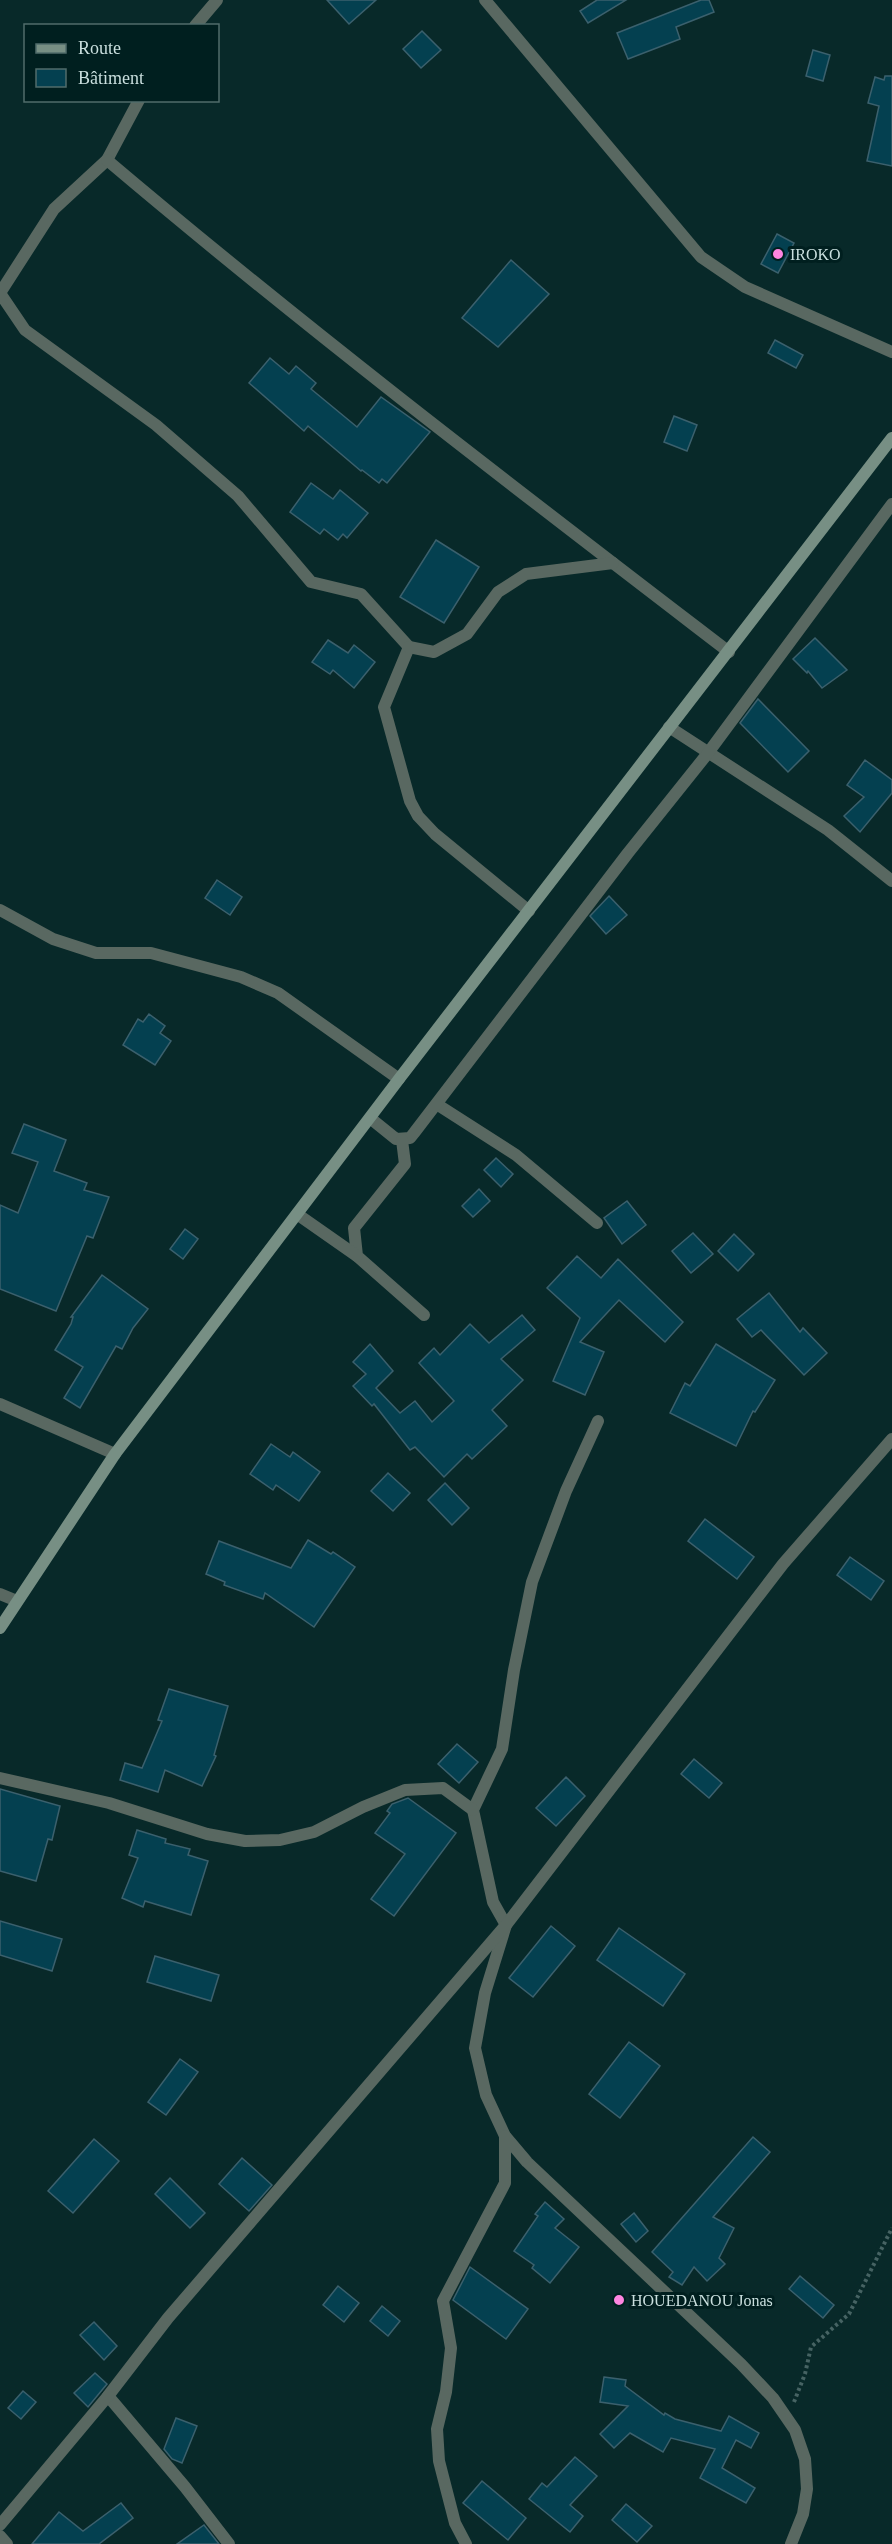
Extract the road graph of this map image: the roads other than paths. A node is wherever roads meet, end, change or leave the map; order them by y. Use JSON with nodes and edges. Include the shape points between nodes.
{"nodes":[{"id":1,"x":217,"y":0,"type":"edge"},
{"id":2,"x":485,"y":0,"type":"edge"},
{"id":3,"x":197,"y":24,"type":"edge"},
{"id":4,"x":138,"y":102,"type":"edge"},
{"id":5,"x":107,"y":160,"type":"junction"},
{"id":6,"x":892,"y":352,"type":"edge"},
{"id":7,"x":892,"y":438,"type":"edge"},
{"id":8,"x":892,"y":504,"type":"edge"},
{"id":9,"x":613,"y":563,"type":"junction"},
{"id":10,"x":409,"y":647,"type":"junction"},
{"id":11,"x":729,"y":652,"type":"junction"},
{"id":12,"x":669,"y":727,"type":"junction"},
{"id":13,"x":708,"y":753,"type":"junction"},
{"id":14,"x":892,"y":881,"type":"edge"},
{"id":15,"x":0,"y":910,"type":"edge"},
{"id":16,"x":529,"y":911,"type":"junction"},
{"id":17,"x":399,"y":1079,"type":"junction"},
{"id":18,"x":438,"y":1105,"type":"junction"},
{"id":19,"x":370,"y":1118,"type":"junction"},
{"id":20,"x":402,"y":1140,"type":"junction"},
{"id":21,"x":297,"y":1214,"type":"junction"},
{"id":22,"x":597,"y":1223,"type":"dead end"},
{"id":23,"x":357,"y":1256,"type":"junction"},
{"id":24,"x":424,"y":1315,"type":"dead end"},
{"id":25,"x":0,"y":1404,"type":"edge"},
{"id":26,"x":598,"y":1421,"type":"dead end"},
{"id":27,"x":892,"y":1439,"type":"edge"},
{"id":28,"x":115,"y":1454,"type":"junction"},
{"id":29,"x":0,"y":1594,"type":"edge"},
{"id":30,"x":17,"y":1601,"type":"junction"},
{"id":31,"x":0,"y":1628,"type":"edge"},
{"id":32,"x":0,"y":1778,"type":"edge"},
{"id":33,"x":473,"y":1810,"type":"junction"},
{"id":34,"x":506,"y":1925,"type":"junction"},
{"id":35,"x":505,"y":2136,"type":"junction"},
{"id":36,"x":108,"y":2396,"type":"junction"},
{"id":37,"x":0,"y":2525,"type":"edge"},
{"id":38,"x":0,"y":2536,"type":"edge"},
{"id":39,"x":6,"y":2544,"type":"edge"},
{"id":40,"x":230,"y":2544,"type":"edge"},
{"id":41,"x":466,"y":2544,"type":"edge"},
{"id":42,"x":791,"y":2544,"type":"edge"}],
"edges":[{"from":1,"to":3,"type":"street"},
{"from":2,"to":6,"type":"street","via":[[701,257],[745,287]]},
{"from":4,"to":5,"type":"street"},
{"from":5,"to":9,"type":"street","via":[[229,264]]},
{"from":5,"to":10,"type":"street","via":[[54,209],[0,293],[25,330],[156,425],[238,496],[311,582],[361,594]]},
{"from":7,"to":11,"type":"street"},
{"from":8,"to":13,"type":"street"},
{"from":9,"to":10,"type":"street","via":[[526,574],[498,592],[467,634],[434,652]]},
{"from":9,"to":11,"type":"street"},
{"from":10,"to":16,"type":"street","via":[[384,706],[410,801],[435,834]]},
{"from":11,"to":12,"type":"street"},
{"from":12,"to":13,"type":"street"},
{"from":12,"to":16,"type":"street"},
{"from":13,"to":14,"type":"street","via":[[828,830]]},
{"from":13,"to":18,"type":"street"},
{"from":15,"to":17,"type":"street","via":[[53,939],[96,953],[151,953],[241,977],[278,993]]},
{"from":16,"to":17,"type":"street"},
{"from":17,"to":19,"type":"street"},
{"from":18,"to":20,"type":"street","via":[[410,1138]]},
{"from":18,"to":22,"type":"street","via":[[516,1155]]},
{"from":19,"to":20,"type":"street"},
{"from":19,"to":21,"type":"street"},
{"from":20,"to":23,"type":"street","via":[[405,1164],[354,1228]]},
{"from":21,"to":23,"type":"street"},
{"from":21,"to":28,"type":"street"},
{"from":23,"to":24,"type":"street"},
{"from":25,"to":28,"type":"street"},
{"from":26,"to":33,"type":"street","via":[[566,1491],[532,1582],[502,1749]]},
{"from":27,"to":34,"type":"street","via":[[783,1564]]},
{"from":28,"to":30,"type":"street"},
{"from":29,"to":30,"type":"street"},
{"from":30,"to":31,"type":"street"},
{"from":32,"to":33,"type":"street","via":[[109,1803],[207,1834],[244,1841],[314,1832],[405,1790],[443,1788]]},
{"from":33,"to":34,"type":"street","via":[[493,1902]]},
{"from":34,"to":35,"type":"street","via":[[485,1993],[475,2048],[486,2095]]},
{"from":34,"to":36,"type":"street","via":[[168,2318]]},
{"from":35,"to":41,"type":"street","via":[[506,2183],[443,2301],[451,2348],[438,2429],[438,2461],[455,2523]]},
{"from":35,"to":42,"type":"street","via":[[527,2162],[773,2398],[795,2430],[805,2459],[807,2488],[803,2514]]},
{"from":36,"to":37,"type":"street"},
{"from":36,"to":40,"type":"street"},
{"from":38,"to":39,"type":"street"}]}
